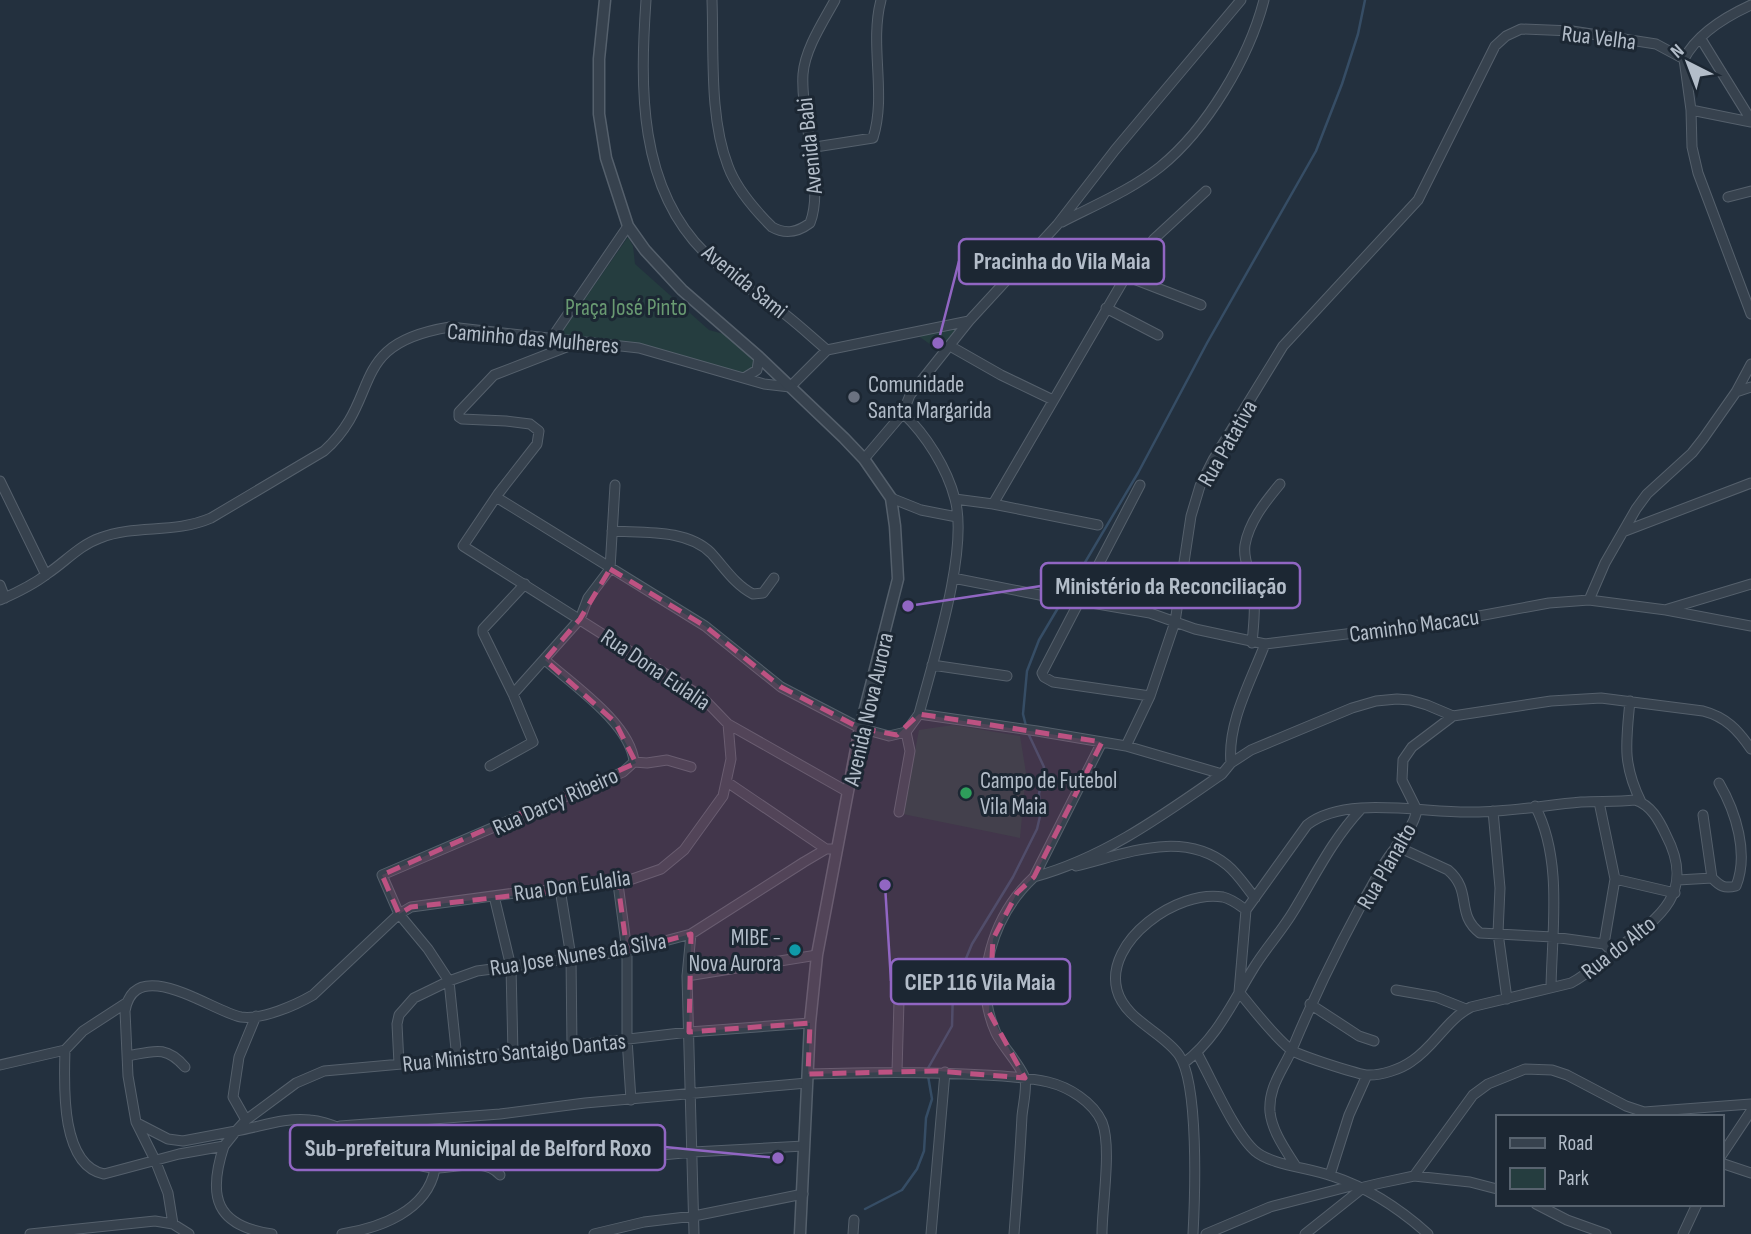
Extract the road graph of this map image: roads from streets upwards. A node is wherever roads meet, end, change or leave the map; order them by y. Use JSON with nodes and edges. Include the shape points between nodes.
{"nodes":[{"id":1,"x":605,"y":0,"type":"edge"},
{"id":2,"x":646,"y":0,"type":"edge"},
{"id":3,"x":712,"y":0,"type":"edge"},
{"id":4,"x":835,"y":0,"type":"edge"},
{"id":5,"x":1241,"y":0,"type":"edge"},
{"id":6,"x":1264,"y":0,"type":"edge"},
{"id":7,"x":881,"y":2,"type":"edge"},
{"id":8,"x":1751,"y":5,"type":"edge"},
{"id":9,"x":1701,"y":38,"type":"junction"},
{"id":10,"x":1684,"y":59,"type":"junction"},
{"id":11,"x":1691,"y":110,"type":"junction"},
{"id":12,"x":1751,"y":121,"type":"edge"},
{"id":13,"x":809,"y":148,"type":"junction"},
{"id":14,"x":1206,"y":191,"type":"dead end"},
{"id":15,"x":1751,"y":192,"type":"edge"},
{"id":16,"x":1728,"y":197,"type":"dead end"},
{"id":17,"x":1057,"y":225,"type":"junction"},
{"id":18,"x":628,"y":226,"type":"junction"},
{"id":19,"x":1368,"y":253,"type":"joint"},
{"id":20,"x":1126,"y":276,"type":"junction"},
{"id":21,"x":1201,"y":305,"type":"dead end"},
{"id":22,"x":1106,"y":308,"type":"junction"},
{"id":23,"x":1751,"y":314,"type":"edge"},
{"id":24,"x":970,"y":321,"type":"junction"},
{"id":25,"x":1158,"y":335,"type":"dead end"},
{"id":26,"x":551,"y":339,"type":"junction"},
{"id":27,"x":578,"y":342,"type":"junction"},
{"id":28,"x":950,"y":346,"type":"junction"},
{"id":29,"x":827,"y":350,"type":"junction"},
{"id":30,"x":759,"y":357,"type":"junction"},
{"id":31,"x":1751,"y":364,"type":"edge"},
{"id":32,"x":744,"y":378,"type":"junction"},
{"id":33,"x":790,"y":387,"type":"junction"},
{"id":34,"x":1751,"y":387,"type":"edge"},
{"id":35,"x":1737,"y":392,"type":"junction"},
{"id":36,"x":1053,"y":400,"type":"junction"},
{"id":37,"x":903,"y":413,"type":"junction"},
{"id":38,"x":864,"y":459,"type":"junction"},
{"id":39,"x":0,"y":481,"type":"edge"},
{"id":40,"x":1751,"y":483,"type":"edge"},
{"id":41,"x":1280,"y":484,"type":"dead end"},
{"id":42,"x":615,"y":485,"type":"dead end"},
{"id":43,"x":1140,"y":485,"type":"dead end"},
{"id":44,"x":496,"y":498,"type":"junction"},
{"id":45,"x":891,"y":498,"type":"junction"},
{"id":46,"x":955,"y":499,"type":"junction"},
{"id":47,"x":993,"y":504,"type":"junction"},
{"id":48,"x":957,"y":517,"type":"junction"},
{"id":49,"x":1098,"y":526,"type":"dead end"},
{"id":50,"x":612,"y":531,"type":"junction"},
{"id":51,"x":1625,"y":531,"type":"junction"},
{"id":52,"x":610,"y":569,"type":"junction"},
{"id":53,"x":46,"y":575,"type":"junction"},
{"id":54,"x":774,"y":578,"type":"dead end"},
{"id":55,"x":953,"y":578,"type":"junction"},
{"id":56,"x":525,"y":584,"type":"junction"},
{"id":57,"x":1751,"y":584,"type":"edge"},
{"id":58,"x":0,"y":585,"type":"edge"},
{"id":59,"x":1055,"y":598,"type":"dead end"},
{"id":60,"x":3,"y":599,"type":"edge"},
{"id":61,"x":1589,"y":600,"type":"junction"},
{"id":62,"x":1080,"y":601,"type":"junction"},
{"id":63,"x":1666,"y":610,"type":"junction"},
{"id":64,"x":580,"y":619,"type":"junction"},
{"id":65,"x":1175,"y":622,"type":"junction"},
{"id":66,"x":1751,"y":626,"type":"edge"},
{"id":67,"x":1252,"y":642,"type":"junction"},
{"id":68,"x":1265,"y":644,"type":"junction"},
{"id":69,"x":545,"y":660,"type":"junction"},
{"id":70,"x":932,"y":664,"type":"junction"},
{"id":71,"x":1007,"y":676,"type":"dead end"},
{"id":72,"x":513,"y":694,"type":"junction"},
{"id":73,"x":1150,"y":696,"type":"junction"},
{"id":74,"x":1630,"y":701,"type":"junction"},
{"id":75,"x":919,"y":714,"type":"junction"},
{"id":76,"x":1453,"y":716,"type":"junction"},
{"id":77,"x":729,"y":724,"type":"junction"},
{"id":78,"x":860,"y":728,"type":"junction"},
{"id":79,"x":906,"y":732,"type":"junction"},
{"id":80,"x":1102,"y":742,"type":"junction"},
{"id":81,"x":1126,"y":746,"type":"junction"},
{"id":82,"x":1751,"y":749,"type":"edge"},
{"id":83,"x":634,"y":762,"type":"junction"},
{"id":84,"x":1231,"y":763,"type":"junction"},
{"id":85,"x":490,"y":766,"type":"dead end"},
{"id":86,"x":691,"y":767,"type":"dead end"},
{"id":87,"x":1222,"y":774,"type":"junction"},
{"id":88,"x":727,"y":782,"type":"junction"},
{"id":89,"x":1719,"y":783,"type":"dead end"},
{"id":90,"x":848,"y":792,"type":"junction"},
{"id":91,"x":1599,"y":802,"type":"junction"},
{"id":92,"x":1641,"y":802,"type":"junction"},
{"id":93,"x":1535,"y":806,"type":"junction"},
{"id":94,"x":1361,"y":809,"type":"junction"},
{"id":95,"x":1417,"y":810,"type":"junction"},
{"id":96,"x":1493,"y":811,"type":"junction"},
{"id":97,"x":899,"y":812,"type":"dead end"},
{"id":98,"x":1703,"y":815,"type":"dead end"},
{"id":99,"x":1396,"y":846,"type":"junction"},
{"id":100,"x":831,"y":849,"type":"junction"},
{"id":101,"x":1060,"y":870,"type":"junction"},
{"id":102,"x":1034,"y":877,"type":"junction"},
{"id":103,"x":1712,"y":878,"type":"junction"},
{"id":104,"x":1615,"y":879,"type":"junction"},
{"id":105,"x":1678,"y":880,"type":"junction"},
{"id":106,"x":618,"y":884,"type":"junction"},
{"id":107,"x":560,"y":889,"type":"junction"},
{"id":108,"x":1675,"y":893,"type":"junction"},
{"id":109,"x":494,"y":896,"type":"junction"},
{"id":110,"x":1255,"y":898,"type":"junction"},
{"id":111,"x":1246,"y":910,"type":"junction"},
{"id":112,"x":399,"y":914,"type":"junction"},
{"id":113,"x":1498,"y":933,"type":"junction"},
{"id":114,"x":691,"y":934,"type":"junction"},
{"id":115,"x":1553,"y":937,"type":"junction"},
{"id":116,"x":1604,"y":944,"type":"junction"},
{"id":117,"x":627,"y":951,"type":"junction"},
{"id":118,"x":1613,"y":952,"type":"junction"},
{"id":119,"x":817,"y":955,"type":"junction"},
{"id":120,"x":571,"y":957,"type":"junction"},
{"id":121,"x":900,"y":965,"type":"dead end"},
{"id":122,"x":511,"y":967,"type":"junction"},
{"id":123,"x":687,"y":976,"type":"junction"},
{"id":124,"x":449,"y":981,"type":"junction"},
{"id":125,"x":1551,"y":987,"type":"junction"},
{"id":126,"x":1395,"y":990,"type":"dead end"},
{"id":127,"x":1239,"y":992,"type":"junction"},
{"id":128,"x":1507,"y":999,"type":"junction"},
{"id":129,"x":126,"y":1003,"type":"junction"},
{"id":130,"x":1310,"y":1004,"type":"junction"},
{"id":131,"x":1466,"y":1009,"type":"junction"},
{"id":132,"x":256,"y":1016,"type":"junction"},
{"id":133,"x":810,"y":1023,"type":"junction"},
{"id":134,"x":688,"y":1032,"type":"junction"},
{"id":135,"x":627,"y":1040,"type":"junction"},
{"id":136,"x":1374,"y":1041,"type":"dead end"},
{"id":137,"x":572,"y":1046,"type":"junction"},
{"id":138,"x":65,"y":1050,"type":"junction"},
{"id":139,"x":1291,"y":1051,"type":"junction"},
{"id":140,"x":513,"y":1053,"type":"junction"},
{"id":141,"x":1197,"y":1053,"type":"junction"},
{"id":142,"x":128,"y":1056,"type":"junction"},
{"id":143,"x":457,"y":1059,"type":"junction"},
{"id":144,"x":1184,"y":1063,"type":"junction"},
{"id":145,"x":399,"y":1064,"type":"junction"},
{"id":146,"x":0,"y":1065,"type":"edge"},
{"id":147,"x":185,"y":1066,"type":"dead end"},
{"id":148,"x":897,"y":1072,"type":"junction"},
{"id":149,"x":941,"y":1072,"type":"junction"},
{"id":150,"x":1367,"y":1075,"type":"junction"},
{"id":151,"x":808,"y":1078,"type":"junction"},
{"id":152,"x":1025,"y":1078,"type":"junction"},
{"id":153,"x":691,"y":1093,"type":"junction"},
{"id":154,"x":631,"y":1100,"type":"junction"},
{"id":155,"x":1751,"y":1104,"type":"edge"},
{"id":156,"x":1751,"y":1111,"type":"edge"},
{"id":157,"x":246,"y":1120,"type":"junction"},
{"id":158,"x":135,"y":1122,"type":"junction"},
{"id":159,"x":338,"y":1126,"type":"junction"},
{"id":160,"x":236,"y":1131,"type":"junction"},
{"id":161,"x":224,"y":1146,"type":"junction"},
{"id":162,"x":804,"y":1146,"type":"junction"},
{"id":163,"x":693,"y":1152,"type":"junction"},
{"id":164,"x":1723,"y":1153,"type":"edge"},
{"id":165,"x":155,"y":1160,"type":"junction"},
{"id":166,"x":570,"y":1164,"type":"dead end"},
{"id":167,"x":1723,"y":1164,"type":"edge"},
{"id":168,"x":1295,"y":1165,"type":"junction"},
{"id":169,"x":435,"y":1169,"type":"junction"},
{"id":170,"x":1751,"y":1173,"type":"edge"},
{"id":171,"x":500,"y":1175,"type":"dead end"},
{"id":172,"x":1330,"y":1175,"type":"junction"},
{"id":173,"x":1414,"y":1176,"type":"junction"},
{"id":174,"x":1360,"y":1186,"type":"junction"},
{"id":175,"x":1496,"y":1189,"type":"edge"},
{"id":176,"x":803,"y":1194,"type":"junction"},
{"id":177,"x":1540,"y":1206,"type":"edge"},
{"id":178,"x":1696,"y":1206,"type":"edge"},
{"id":179,"x":694,"y":1216,"type":"junction"},
{"id":180,"x":855,"y":1220,"type":"dead end"},
{"id":181,"x":155,"y":1221,"type":"junction"},
{"id":182,"x":173,"y":1224,"type":"junction"},
{"id":183,"x":91,"y":1232,"type":"edge"},
{"id":184,"x":30,"y":1234,"type":"edge"},
{"id":185,"x":153,"y":1234,"type":"edge"},
{"id":186,"x":189,"y":1234,"type":"edge"},
{"id":187,"x":272,"y":1234,"type":"edge"},
{"id":188,"x":342,"y":1234,"type":"edge"},
{"id":189,"x":594,"y":1234,"type":"edge"},
{"id":190,"x":694,"y":1234,"type":"edge"},
{"id":191,"x":800,"y":1234,"type":"edge"},
{"id":192,"x":853,"y":1234,"type":"edge"},
{"id":193,"x":930,"y":1234,"type":"edge"},
{"id":194,"x":1014,"y":1234,"type":"edge"},
{"id":195,"x":1102,"y":1234,"type":"edge"},
{"id":196,"x":1193,"y":1234,"type":"edge"},
{"id":197,"x":1206,"y":1234,"type":"edge"},
{"id":198,"x":1305,"y":1234,"type":"edge"},
{"id":199,"x":1428,"y":1234,"type":"edge"},
{"id":200,"x":1606,"y":1234,"type":"edge"},
{"id":201,"x":1683,"y":1234,"type":"edge"}],
"edges":[{"from":1,"to":18,"type":"street","name":"Avenida Nova Aurora","via":[[599,114],[606,158]]},
{"from":2,"to":29,"type":"street","name":"Avenida Sami","via":[[644,108],[654,165],[665,194],[704,251]]},
{"from":3,"to":13,"type":"street","name":"Avenida Babi","via":[[716,109],[725,156],[735,181],[766,222],[780,232],[802,229],[815,211]]},
{"from":4,"to":13,"type":"street","name":"Avenida Babi","via":[[803,71]]},
{"from":5,"to":17,"type":"street"},
{"from":6,"to":17,"type":"street","via":[[1249,43],[1224,89],[1179,149],[1144,179]]},
{"from":7,"to":13,"type":"street","via":[[873,138]]},
{"from":8,"to":9,"type":"street"},
{"from":9,"to":10,"type":"street"},
{"from":9,"to":12,"type":"street"},
{"from":10,"to":11,"type":"street"},
{"from":10,"to":19,"type":"street","name":"Rua Velha","via":[[1657,44],[1572,32],[1521,29],[1506,36],[1495,46],[1418,200]]},
{"from":11,"to":12,"type":"street"},
{"from":11,"to":23,"type":"street","via":[[1698,173]]},
{"from":14,"to":20,"type":"street","via":[[1154,239]]},
{"from":15,"to":16,"type":"street"},
{"from":17,"to":24,"type":"street"},
{"from":18,"to":26,"type":"street"},
{"from":18,"to":30,"type":"street","name":"Avenida Nova Aurora","via":[[664,273]]},
{"from":19,"to":65,"type":"street","name":"Rua Patativa","via":[[1283,346],[1200,486]]},
{"from":20,"to":21,"type":"street"},
{"from":20,"to":22,"type":"street"},
{"from":22,"to":25,"type":"street"},
{"from":22,"to":36,"type":"street"},
{"from":24,"to":28,"type":"street"},
{"from":24,"to":29,"type":"street"},
{"from":26,"to":27,"type":"street","name":"Caminho das Mulheres"},
{"from":26,"to":53,"type":"street","name":"Caminho das Mulheres","via":[[450,327],[404,339],[377,361],[346,426],[324,451],[211,518],[180,528],[108,535]]},
{"from":27,"to":32,"type":"street","name":"Caminho das Mulheres","via":[[662,353]]},
{"from":27,"to":44,"type":"street","via":[[494,375],[458,414],[462,419],[530,424],[539,431],[537,444]]},
{"from":28,"to":36,"type":"street"},
{"from":28,"to":37,"type":"street","via":[[910,395]]},
{"from":29,"to":33,"type":"street"},
{"from":30,"to":32,"type":"street","via":[[757,370]]},
{"from":30,"to":33,"type":"street","name":"Avenida Nova Aurora"},
{"from":31,"to":35,"type":"street"},
{"from":32,"to":33,"type":"street","name":"Caminho das Mulheres"},
{"from":33,"to":38,"type":"street","name":"Avenida Nova Aurora"},
{"from":34,"to":35,"type":"street"},
{"from":35,"to":51,"type":"street","via":[[1692,453],[1647,494]]},
{"from":36,"to":47,"type":"street"},
{"from":37,"to":38,"type":"street"},
{"from":37,"to":46,"type":"street","via":[[927,439]]},
{"from":38,"to":45,"type":"street","name":"Avenida Nova Aurora"},
{"from":39,"to":53,"type":"street"},
{"from":40,"to":51,"type":"street"},
{"from":41,"to":67,"type":"street","via":[[1260,509],[1245,545],[1252,584]]},
{"from":42,"to":50,"type":"street"},
{"from":43,"to":62,"type":"street"},
{"from":44,"to":52,"type":"street"},
{"from":44,"to":56,"type":"street","name":"Rua Dona Eulalia","via":[[463,546]]},
{"from":45,"to":48,"type":"street"},
{"from":45,"to":78,"type":"street","name":"Avenida Nova Aurora","via":[[898,579]]},
{"from":46,"to":47,"type":"street"},
{"from":46,"to":48,"type":"street"},
{"from":47,"to":49,"type":"street"},
{"from":48,"to":55,"type":"street"},
{"from":50,"to":52,"type":"street"},
{"from":50,"to":54,"type":"street","via":[[691,539],[753,594],[763,593]]},
{"from":51,"to":61,"type":"street"},
{"from":52,"to":64,"type":"street","via":[[588,598]]},
{"from":52,"to":78,"type":"street","via":[[705,626],[781,687]]},
{"from":53,"to":60,"type":"street","name":"Caminho das Mulheres"},
{"from":55,"to":59,"type":"street"},
{"from":55,"to":70,"type":"street"},
{"from":56,"to":64,"type":"street","name":"Rua Dona Eulalia"},
{"from":56,"to":72,"type":"street","via":[[483,631]]},
{"from":57,"to":63,"type":"street"},
{"from":58,"to":60,"type":"street"},
{"from":61,"to":63,"type":"street","name":"Caminho Macacu"},
{"from":61,"to":68,"type":"street","name":"Caminho Macacu"},
{"from":62,"to":65,"type":"street","name":"Caminho Macacu"},
{"from":62,"to":73,"type":"street","via":[[1043,667],[1044,677]]},
{"from":63,"to":66,"type":"street","name":"Caminho Macacu"},
{"from":64,"to":69,"type":"street"},
{"from":64,"to":77,"type":"street","name":"Rua Dona Eulalia","via":[[702,697]]},
{"from":65,"to":67,"type":"street","name":"Caminho Macacu"},
{"from":65,"to":73,"type":"street","name":"Rua Patativa"},
{"from":67,"to":68,"type":"street","name":"Caminho Macacu"},
{"from":68,"to":84,"type":"street","via":[[1234,726]]},
{"from":69,"to":72,"type":"street"},
{"from":69,"to":83,"type":"street","name":"Rua Darcy Ribeiro","via":[[615,722],[629,741]]},
{"from":70,"to":71,"type":"street"},
{"from":70,"to":75,"type":"street"},
{"from":72,"to":85,"type":"street","via":[[533,742]]},
{"from":73,"to":81,"type":"street","name":"Rua Patativa"},
{"from":74,"to":76,"type":"street","name":"Rua Planalto","via":[[1576,698]]},
{"from":74,"to":82,"type":"street","name":"Rua Planalto","via":[[1717,714]]},
{"from":74,"to":92,"type":"street","name":"Rua do Alto","via":[[1626,763]]},
{"from":75,"to":79,"type":"street"},
{"from":75,"to":80,"type":"street"},
{"from":76,"to":84,"type":"street","via":[[1410,701],[1376,701],[1288,734]]},
{"from":76,"to":95,"type":"street","name":"Rua Planalto","via":[[1412,747],[1403,760],[1402,780]]},
{"from":77,"to":88,"type":"street","name":"Rua Don Eulalia"},
{"from":77,"to":90,"type":"street","name":"Rua Dona Eulalia"},
{"from":78,"to":79,"type":"street","via":[[889,736]]},
{"from":78,"to":90,"type":"street","name":"Avenida Nova Aurora"},
{"from":79,"to":97,"type":"street","via":[[910,751]]},
{"from":80,"to":81,"type":"street"},
{"from":80,"to":102,"type":"street"},
{"from":81,"to":87,"type":"street"},
{"from":83,"to":86,"type":"street","via":[[667,760]]},
{"from":83,"to":112,"type":"street","name":"Rua Darcy Ribeiro","via":[[623,772],[383,874]]},
{"from":84,"to":87,"type":"street"},
{"from":87,"to":101,"type":"street","via":[[1132,835]]},
{"from":88,"to":100,"type":"street"},
{"from":88,"to":106,"type":"street","name":"Rua Don Eulalia","via":[[723,796],[684,850],[661,869]]},
{"from":89,"to":103,"type":"street","via":[[1734,813],[1740,840],[1739,879],[1736,886],[1727,888]]},
{"from":90,"to":100,"type":"street","name":"Avenida Nova Aurora"},
{"from":91,"to":92,"type":"street"},
{"from":91,"to":93,"type":"street"},
{"from":91,"to":104,"type":"street"},
{"from":92,"to":105,"type":"street","name":"Rua do Alto","via":[[1654,813],[1672,846]]},
{"from":93,"to":96,"type":"street"},
{"from":93,"to":115,"type":"street","via":[[1554,882]]},
{"from":94,"to":95,"type":"street","via":[[1391,806]]},
{"from":94,"to":110,"type":"street","via":[[1328,813],[1307,825]]},
{"from":94,"to":127,"type":"street","via":[[1333,842]]},
{"from":95,"to":96,"type":"street"},
{"from":95,"to":99,"type":"street","name":"Rua Planalto","via":[[1414,824]]},
{"from":96,"to":113,"type":"street","via":[[1500,888]]},
{"from":98,"to":103,"type":"street"},
{"from":99,"to":113,"type":"street","via":[[1454,874],[1462,887],[1467,921],[1480,933]]},
{"from":99,"to":130,"type":"street","name":"Rua Planalto"},
{"from":100,"to":114,"type":"street","name":"Rua Jose Nunes da Silva"},
{"from":100,"to":119,"type":"street","name":"Avenida Nova Aurora"},
{"from":101,"to":102,"type":"street"},
{"from":101,"to":110,"type":"street","via":[[1178,845],[1204,851],[1226,864]]},
{"from":102,"to":152,"type":"street","via":[[1003,914],[993,939],[987,989],[996,1034]]},
{"from":103,"to":105,"type":"street"},
{"from":104,"to":108,"type":"street"},
{"from":104,"to":116,"type":"street"},
{"from":105,"to":108,"type":"street","name":"Rua do Alto"},
{"from":106,"to":107,"type":"street","name":"Rua Don Eulalia"},
{"from":106,"to":117,"type":"street"},
{"from":107,"to":109,"type":"street","name":"Rua Don Eulalia"},
{"from":107,"to":120,"type":"street"},
{"from":108,"to":118,"type":"street","name":"Rua do Alto","via":[[1652,923]]},
{"from":109,"to":112,"type":"street","name":"Rua Don Eulalia","via":[[411,907]]},
{"from":109,"to":122,"type":"street"},
{"from":110,"to":111,"type":"street"},
{"from":111,"to":127,"type":"street"},
{"from":111,"to":144,"type":"street","via":[[1222,897],[1176,905],[1142,925],[1120,961],[1118,991],[1126,1006],[1172,1046]]},
{"from":112,"to":124,"type":"street"},
{"from":112,"to":132,"type":"street","via":[[313,995]]},
{"from":113,"to":115,"type":"street"},
{"from":113,"to":128,"type":"street"},
{"from":114,"to":117,"type":"street","name":"Rua Jose Nunes da Silva"},
{"from":114,"to":123,"type":"street"},
{"from":115,"to":116,"type":"street"},
{"from":115,"to":125,"type":"street"},
{"from":116,"to":118,"type":"street"},
{"from":117,"to":120,"type":"street","name":"Rua Jose Nunes da Silva"},
{"from":117,"to":135,"type":"street"},
{"from":118,"to":125,"type":"street","name":"Rua do Alto","via":[[1583,977]]},
{"from":119,"to":123,"type":"street"},
{"from":119,"to":133,"type":"street","name":"Avenida Nova Aurora"},
{"from":120,"to":122,"type":"street","name":"Rua Jose Nunes da Silva"},
{"from":120,"to":137,"type":"street"},
{"from":121,"to":148,"type":"street"},
{"from":122,"to":124,"type":"street","name":"Rua Jose Nunes da Silva","via":[[477,971]]},
{"from":122,"to":140,"type":"street"},
{"from":123,"to":134,"type":"street"},
{"from":124,"to":143,"type":"street"},
{"from":124,"to":145,"type":"street","name":"Rua Jose Nunes da Silva","via":[[414,998],[399,1015]]},
{"from":125,"to":128,"type":"street","name":"Rua do Alto"},
{"from":126,"to":131,"type":"street","via":[[1448,1000]]},
{"from":127,"to":139,"type":"street"},
{"from":127,"to":141,"type":"street"},
{"from":128,"to":131,"type":"street","name":"Rua do Alto"},
{"from":129,"to":132,"type":"street","via":[[142,987],[154,984],[239,1016]]},
{"from":129,"to":138,"type":"street","via":[[83,1031]]},
{"from":129,"to":142,"type":"street"},
{"from":130,"to":136,"type":"street"},
{"from":130,"to":139,"type":"street","name":"Rua Planalto"},
{"from":131,"to":150,"type":"street","name":"Rua do Alto","via":[[1411,1062]]},
{"from":132,"to":157,"type":"street","via":[[239,1057],[233,1097]]},
{"from":133,"to":134,"type":"street","name":"Rua Ministro Santaigo Dantas"},
{"from":133,"to":151,"type":"street","name":"Avenida Nova Aurora"},
{"from":134,"to":135,"type":"street","name":"Rua Ministro Santaigo Dantas"},
{"from":134,"to":153,"type":"street"},
{"from":135,"to":137,"type":"street","name":"Rua Ministro Santaigo Dantas"},
{"from":135,"to":154,"type":"street"},
{"from":137,"to":140,"type":"street","name":"Rua Ministro Santaigo Dantas"},
{"from":138,"to":146,"type":"street"},
{"from":138,"to":165,"type":"street","via":[[64,1083],[78,1157],[88,1168],[104,1174]]},
{"from":139,"to":150,"type":"street"},
{"from":139,"to":168,"type":"street","name":"Rua Planalto","via":[[1274,1084],[1270,1112],[1274,1129]]},
{"from":140,"to":143,"type":"street","name":"Rua Ministro Santaigo Dantas"},
{"from":141,"to":144,"type":"street"},
{"from":141,"to":168,"type":"street","via":[[1248,1143],[1266,1158]]},
{"from":142,"to":147,"type":"street","via":[[170,1052]]},
{"from":142,"to":158,"type":"street"},
{"from":143,"to":145,"type":"street","name":"Rua Ministro Santaigo Dantas"},
{"from":144,"to":196,"type":"street","via":[[1193,1119]]},
{"from":145,"to":157,"type":"street","name":"Rua Ministro Santaigo Dantas","via":[[315,1074]]},
{"from":148,"to":149,"type":"street"},
{"from":148,"to":151,"type":"street"},
{"from":149,"to":152,"type":"street"},
{"from":149,"to":193,"type":"street"},
{"from":150,"to":172,"type":"street"},
{"from":151,"to":153,"type":"street"},
{"from":151,"to":162,"type":"street","name":"Avenida Nova Aurora"},
{"from":152,"to":194,"type":"street"},
{"from":152,"to":195,"type":"street","via":[[1070,1091],[1094,1110],[1102,1124],[1106,1148]]},
{"from":153,"to":154,"type":"street"},
{"from":153,"to":163,"type":"street"},
{"from":154,"to":159,"type":"street"},
{"from":155,"to":173,"type":"street","via":[[1644,1112],[1567,1075],[1525,1069],[1473,1095]]},
{"from":156,"to":164,"type":"street"},
{"from":157,"to":160,"type":"street","name":"Rua Ministro Santaigo Dantas"},
{"from":158,"to":160,"type":"street","via":[[168,1139]]},
{"from":158,"to":165,"type":"street"},
{"from":159,"to":160,"type":"street","via":[[307,1119]]},
{"from":159,"to":169,"type":"street","via":[[397,1156]]},
{"from":160,"to":161,"type":"street","name":"Rua Ministro Santaigo Dantas"},
{"from":161,"to":165,"type":"street"},
{"from":161,"to":187,"type":"street","via":[[216,1177],[222,1212],[238,1226]]},
{"from":162,"to":163,"type":"street"},
{"from":162,"to":176,"type":"street","name":"Avenida Nova Aurora"},
{"from":163,"to":166,"type":"street"},
{"from":163,"to":179,"type":"street"},
{"from":165,"to":182,"type":"street","via":[[168,1193]]},
{"from":167,"to":170,"type":"street"},
{"from":168,"to":172,"type":"street"},
{"from":169,"to":171,"type":"street","via":[[477,1165]]},
{"from":169,"to":188,"type":"street","via":[[429,1188],[401,1214],[382,1225]]},
{"from":172,"to":174,"type":"street"},
{"from":173,"to":174,"type":"street"},
{"from":173,"to":175,"type":"street"},
{"from":174,"to":197,"type":"street","via":[[1270,1207]]},
{"from":174,"to":198,"type":"street"},
{"from":174,"to":199,"type":"street"},
{"from":176,"to":179,"type":"street"},
{"from":176,"to":191,"type":"street","name":"Avenida Nova Aurora"},
{"from":177,"to":200,"type":"street"},
{"from":178,"to":201,"type":"street"},
{"from":179,"to":189,"type":"street"},
{"from":179,"to":190,"type":"street"},
{"from":180,"to":192,"type":"street"},
{"from":181,"to":182,"type":"street"},
{"from":181,"to":183,"type":"street"},
{"from":181,"to":185,"type":"street"},
{"from":182,"to":186,"type":"street"},
{"from":183,"to":184,"type":"street"}]}
